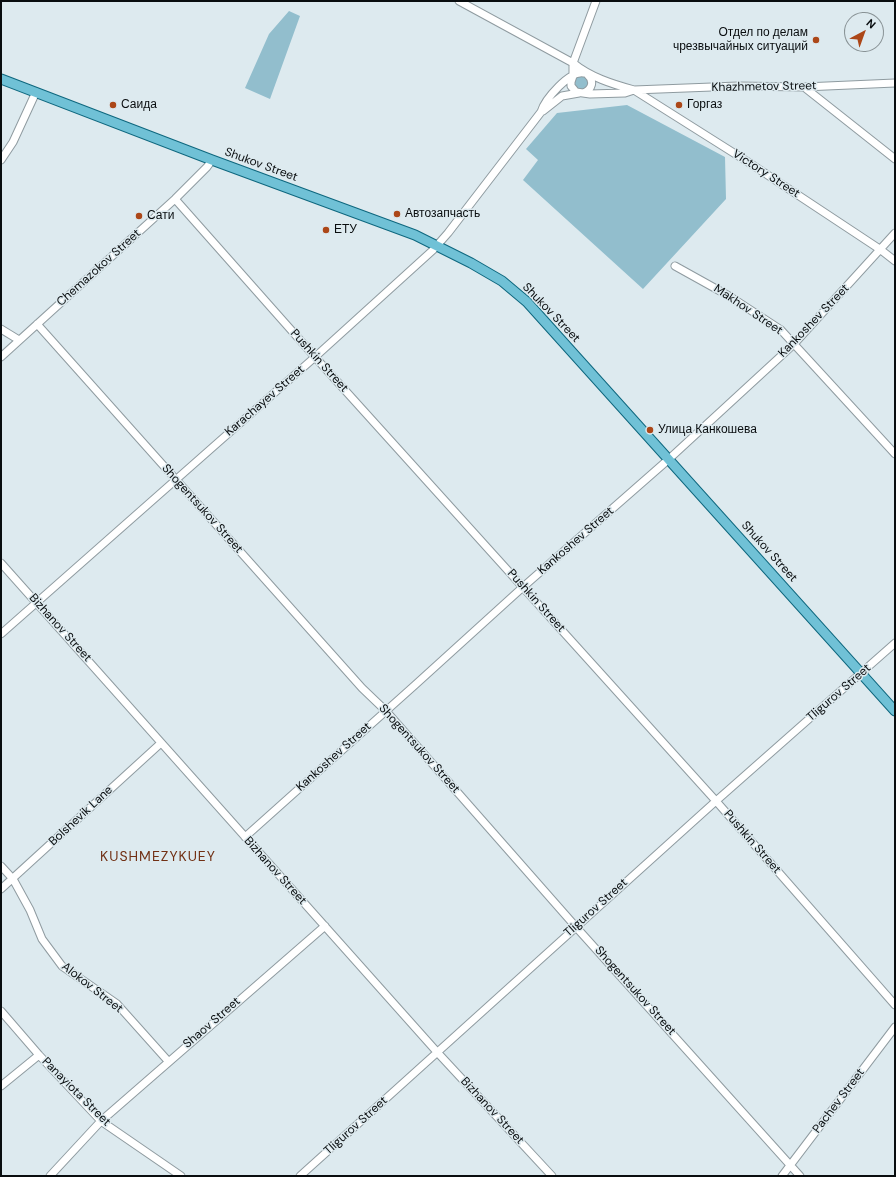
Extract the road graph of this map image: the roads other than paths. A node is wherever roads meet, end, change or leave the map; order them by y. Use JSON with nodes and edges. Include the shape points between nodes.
{"nodes":[{"id":1,"x":459,"y":1,"type":"edge"},
{"id":2,"x":596,"y":1,"type":"edge"},
{"id":3,"x":573,"y":63,"type":"junction"},
{"id":4,"x":586,"y":73,"type":"junction"},
{"id":5,"x":573,"y":76,"type":"junction"},
{"id":6,"x":1,"y":79,"type":"edge"},
{"id":7,"x":895,"y":83,"type":"edge"},
{"id":8,"x":804,"y":87,"type":"junction"},
{"id":9,"x":634,"y":90,"type":"junction"},
{"id":10,"x":36,"y":92,"type":"junction"},
{"id":11,"x":581,"y":93,"type":"junction"},
{"id":12,"x":541,"y":112,"type":"junction"},
{"id":13,"x":895,"y":159,"type":"edge"},
{"id":14,"x":1,"y":160,"type":"edge"},
{"id":15,"x":212,"y":160,"type":"junction"},
{"id":16,"x":175,"y":199,"type":"junction"},
{"id":17,"x":895,"y":233,"type":"edge"},
{"id":18,"x":437,"y":246,"type":"junction"},
{"id":19,"x":881,"y":250,"type":"junction"},
{"id":20,"x":895,"y":261,"type":"edge"},
{"id":21,"x":675,"y":266,"type":"dead end"},
{"id":22,"x":37,"y":324,"type":"junction"},
{"id":23,"x":1,"y":329,"type":"edge"},
{"id":24,"x":19,"y":340,"type":"junction"},
{"id":25,"x":794,"y":344,"type":"junction"},
{"id":26,"x":1,"y":357,"type":"edge"},
{"id":27,"x":315,"y":357,"type":"junction"},
{"id":28,"x":895,"y":454,"type":"edge"},
{"id":29,"x":669,"y":459,"type":"junction"},
{"id":30,"x":175,"y":480,"type":"junction"},
{"id":31,"x":1,"y":563,"type":"edge"},
{"id":32,"x":523,"y":587,"type":"junction"},
{"id":33,"x":37,"y":602,"type":"junction"},
{"id":34,"x":1,"y":634,"type":"edge"},
{"id":35,"x":895,"y":644,"type":"edge"},
{"id":36,"x":862,"y":673,"type":"junction"},
{"id":37,"x":895,"y":710,"type":"edge"},
{"id":38,"x":386,"y":711,"type":"junction"},
{"id":39,"x":161,"y":742,"type":"junction"},
{"id":40,"x":716,"y":800,"type":"junction"},
{"id":41,"x":245,"y":837,"type":"junction"},
{"id":42,"x":1,"y":866,"type":"edge"},
{"id":43,"x":13,"y":879,"type":"junction"},
{"id":44,"x":1,"y":889,"type":"edge"},
{"id":45,"x":325,"y":926,"type":"junction"},
{"id":46,"x":576,"y":927,"type":"junction"},
{"id":47,"x":895,"y":1005,"type":"edge"},
{"id":48,"x":1,"y":1012,"type":"edge"},
{"id":49,"x":895,"y":1027,"type":"edge"},
{"id":50,"x":437,"y":1052,"type":"junction"},
{"id":51,"x":39,"y":1055,"type":"junction"},
{"id":52,"x":168,"y":1061,"type":"junction"},
{"id":53,"x":2,"y":1084,"type":"edge"},
{"id":54,"x":101,"y":1121,"type":"junction"},
{"id":55,"x":790,"y":1165,"type":"junction"},
{"id":56,"x":50,"y":1176,"type":"edge"},
{"id":57,"x":181,"y":1176,"type":"edge"},
{"id":58,"x":300,"y":1176,"type":"edge"},
{"id":59,"x":552,"y":1176,"type":"edge"},
{"id":60,"x":782,"y":1176,"type":"edge"},
{"id":61,"x":800,"y":1176,"type":"edge"}],
"edges":[{"from":1,"to":3,"type":"street"},
{"from":2,"to":3,"type":"street"},
{"from":3,"to":4,"type":"street"},
{"from":3,"to":5,"type":"street"},
{"from":4,"to":5,"type":"street"},
{"from":4,"to":9,"type":"street"},
{"from":4,"to":11,"type":"street","via":[[591,78],[592,85],[589,90]]},
{"from":5,"to":11,"type":"street","via":[[572,86]]},
{"from":5,"to":12,"type":"street","via":[[563,83],[543,106]]},
{"from":6,"to":10,"type":"main road","name":"Shukov Street"},
{"from":7,"to":8,"type":"street","name":"Khazhmetov Street"},
{"from":8,"to":9,"type":"street","name":"Khazhmetov Street","via":[[738,86]]},
{"from":8,"to":13,"type":"street"},
{"from":9,"to":11,"type":"street","via":[[625,93]]},
{"from":9,"to":19,"type":"street","name":"Victory Street"},
{"from":10,"to":14,"type":"street","via":[[13,142]]},
{"from":10,"to":15,"type":"main road","name":"Shukov Street"},
{"from":11,"to":12,"type":"street","via":[[562,96]]},
{"from":12,"to":18,"type":"street","name":"Karachayev Street"},
{"from":15,"to":16,"type":"street","name":"Chemazokov Street"},
{"from":15,"to":18,"type":"main road","name":"Shukov Street","via":[[415,235]]},
{"from":16,"to":22,"type":"street","name":"Chemazokov Street"},
{"from":16,"to":27,"type":"street","name":"Pushkin Street"},
{"from":17,"to":19,"type":"street","name":"Kankoshev Street"},
{"from":18,"to":27,"type":"street","name":"Karachayev Street"},
{"from":18,"to":29,"type":"main road","name":"Shukov Street","via":[[502,281],[527,302]]},
{"from":19,"to":20,"type":"street","name":"Victory Street"},
{"from":19,"to":25,"type":"street","name":"Kankoshev Street"},
{"from":21,"to":25,"type":"street","name":"Makhov Street","via":[[729,296],[781,330]]},
{"from":22,"to":24,"type":"street","name":"Chemazokov Street"},
{"from":22,"to":30,"type":"street","name":"Shogentsukov Street"},
{"from":23,"to":24,"type":"street"},
{"from":24,"to":26,"type":"street","name":"Chemazokov Street"},
{"from":25,"to":28,"type":"street","name":"Makhov Street"},
{"from":25,"to":29,"type":"street","name":"Kankoshev Street"},
{"from":27,"to":30,"type":"street","name":"Karachayev Street"},
{"from":27,"to":32,"type":"street","name":"Pushkin Street"},
{"from":29,"to":32,"type":"street","name":"Kankoshev Street"},
{"from":29,"to":36,"type":"main road","name":"Shukov Street"},
{"from":30,"to":33,"type":"street","name":"Karachayev Street"},
{"from":30,"to":38,"type":"street","name":"Shogentsukov Street","via":[[362,688]]},
{"from":31,"to":33,"type":"street","name":"Bizhanov Street"},
{"from":32,"to":38,"type":"street","name":"Kankoshev Street"},
{"from":32,"to":40,"type":"street","name":"Pushkin Street"},
{"from":33,"to":34,"type":"street","name":"Karachayev Street"},
{"from":33,"to":39,"type":"street","name":"Bizhanov Street"},
{"from":35,"to":36,"type":"street","name":"Tligurov Street"},
{"from":36,"to":37,"type":"main road","name":"Shukov Street"},
{"from":36,"to":40,"type":"street","name":"Tligurov Street"},
{"from":38,"to":41,"type":"street","name":"Kankoshev Street"},
{"from":38,"to":46,"type":"street","name":"Shogentsukov Street"},
{"from":39,"to":41,"type":"street","name":"Bizhanov Street"},
{"from":39,"to":43,"type":"street","name":"Bolshevik Lane"},
{"from":40,"to":46,"type":"street","name":"Tligurov Street"},
{"from":40,"to":47,"type":"street","name":"Pushkin Street"},
{"from":41,"to":45,"type":"street","name":"Bizhanov Street"},
{"from":42,"to":43,"type":"street","name":"Alokov Street"},
{"from":43,"to":44,"type":"street","name":"Bolshevik Lane"},
{"from":43,"to":52,"type":"street","name":"Alokov Street","via":[[42,939],[62,966],[117,1004]]},
{"from":45,"to":50,"type":"street","name":"Bizhanov Street"},
{"from":45,"to":52,"type":"street","name":"Shaov Street"},
{"from":46,"to":50,"type":"street","name":"Tligurov Street"},
{"from":46,"to":55,"type":"street","name":"Shogentsukov Street"},
{"from":48,"to":51,"type":"street","name":"Panayiota Street"},
{"from":49,"to":55,"type":"street","name":"Pachev Street"},
{"from":50,"to":58,"type":"street","name":"Tligurov Street"},
{"from":50,"to":59,"type":"street","name":"Bizhanov Street"},
{"from":51,"to":53,"type":"street"},
{"from":51,"to":54,"type":"street","name":"Panayiota Street"},
{"from":52,"to":54,"type":"street","name":"Shaov Street"},
{"from":54,"to":56,"type":"street","name":"Shaov Street"},
{"from":54,"to":57,"type":"street","name":"Panayiota Street"},
{"from":55,"to":60,"type":"street","name":"Pachev Street"},
{"from":55,"to":61,"type":"street","name":"Shogentsukov Street"}]}
